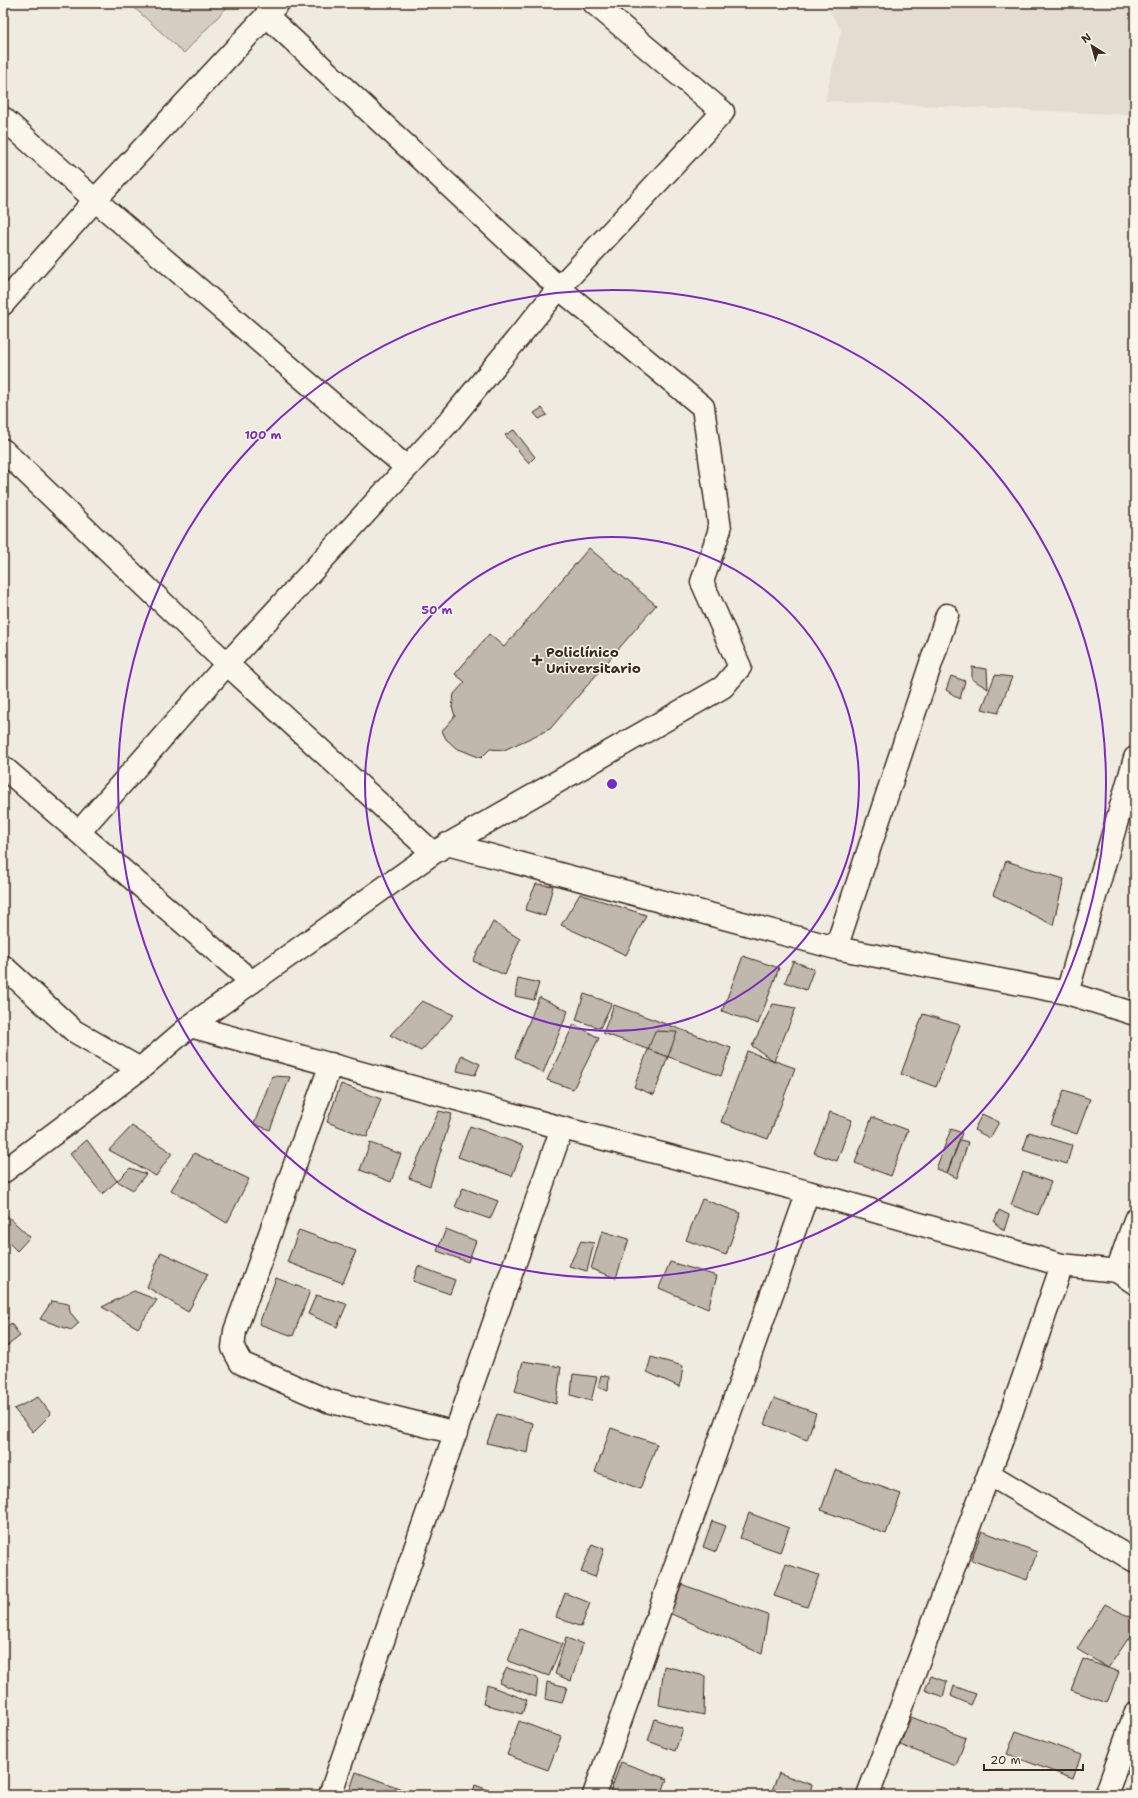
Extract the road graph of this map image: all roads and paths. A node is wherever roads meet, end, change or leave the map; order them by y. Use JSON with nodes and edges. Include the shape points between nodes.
{"nodes":[{"id":1,"x":594,"y":3,"type":"edge"},
{"id":2,"x":272,"y":9,"type":"edge"},
{"id":3,"x":3,"y":118,"type":"edge"},
{"id":4,"x":94,"y":200,"type":"junction"},
{"id":5,"x":560,"y":288,"type":"junction"},
{"id":6,"x":3,"y":304,"type":"edge"},
{"id":7,"x":3,"y":450,"type":"edge"},
{"id":8,"x":406,"y":467,"type":"junction"},
{"id":9,"x":947,"y":615,"type":"dead end"},
{"id":10,"x":227,"y":664,"type":"junction"},
{"id":11,"x":1135,"y":758,"type":"edge"},
{"id":12,"x":3,"y":767,"type":"edge"},
{"id":13,"x":79,"y":832,"type":"junction"},
{"id":14,"x":440,"y":849,"type":"junction"},
{"id":15,"x":836,"y":948,"type":"junction"},
{"id":16,"x":3,"y":966,"type":"edge"},
{"id":17,"x":252,"y":982,"type":"junction"},
{"id":18,"x":1066,"y":993,"type":"junction"},
{"id":19,"x":1135,"y":1014,"type":"edge"},
{"id":20,"x":190,"y":1026,"type":"junction"},
{"id":21,"x":331,"y":1064,"type":"junction"},
{"id":22,"x":140,"y":1068,"type":"junction"},
{"id":23,"x":562,"y":1128,"type":"junction"},
{"id":24,"x":3,"y":1172,"type":"edge"},
{"id":25,"x":808,"y":1192,"type":"junction"},
{"id":26,"x":1135,"y":1220,"type":"edge"},
{"id":27,"x":1062,"y":1265,"type":"junction"},
{"id":28,"x":1117,"y":1271,"type":"junction"},
{"id":29,"x":1135,"y":1283,"type":"edge"},
{"id":30,"x":456,"y":1433,"type":"junction"},
{"id":31,"x":989,"y":1474,"type":"junction"},
{"id":32,"x":1135,"y":1561,"type":"edge"},
{"id":33,"x":1135,"y":1714,"type":"edge"},
{"id":34,"x":330,"y":1795,"type":"edge"},
{"id":35,"x":594,"y":1795,"type":"edge"},
{"id":36,"x":868,"y":1795,"type":"edge"},
{"id":37,"x":1106,"y":1795,"type":"edge"}],
"edges":[{"from":1,"to":5,"type":"street","via":[[723,112]]},
{"from":2,"to":4,"type":"street"},
{"from":2,"to":5,"type":"street"},
{"from":3,"to":4,"type":"street"},
{"from":4,"to":6,"type":"street"},
{"from":4,"to":8,"type":"street"},
{"from":5,"to":8,"type":"street","via":[[448,423]]},
{"from":5,"to":14,"type":"street","via":[[703,407],[720,529],[702,582],[740,667],[723,687]]},
{"from":7,"to":10,"type":"street"},
{"from":8,"to":10,"type":"street"},
{"from":9,"to":15,"type":"street"},
{"from":10,"to":13,"type":"street"},
{"from":10,"to":14,"type":"street"},
{"from":11,"to":18,"type":"street"},
{"from":12,"to":13,"type":"street"},
{"from":13,"to":17,"type":"street"},
{"from":14,"to":15,"type":"street"},
{"from":14,"to":17,"type":"street"},
{"from":15,"to":18,"type":"street"},
{"from":16,"to":22,"type":"street","via":[[74,1031]]},
{"from":17,"to":20,"type":"street"},
{"from":18,"to":19,"type":"street"},
{"from":20,"to":21,"type":"street"},
{"from":20,"to":22,"type":"street"},
{"from":21,"to":23,"type":"street"},
{"from":21,"to":30,"type":"street","via":[[235,1330],[233,1348],[241,1363],[328,1401]]},
{"from":22,"to":24,"type":"street"},
{"from":23,"to":25,"type":"street"},
{"from":23,"to":30,"type":"street"},
{"from":25,"to":27,"type":"street"},
{"from":25,"to":35,"type":"street"},
{"from":26,"to":28,"type":"street"},
{"from":27,"to":28,"type":"street"},
{"from":27,"to":31,"type":"street"},
{"from":28,"to":29,"type":"street"},
{"from":30,"to":34,"type":"street"},
{"from":31,"to":32,"type":"street"},
{"from":31,"to":36,"type":"street"},
{"from":33,"to":37,"type":"street"}]}
